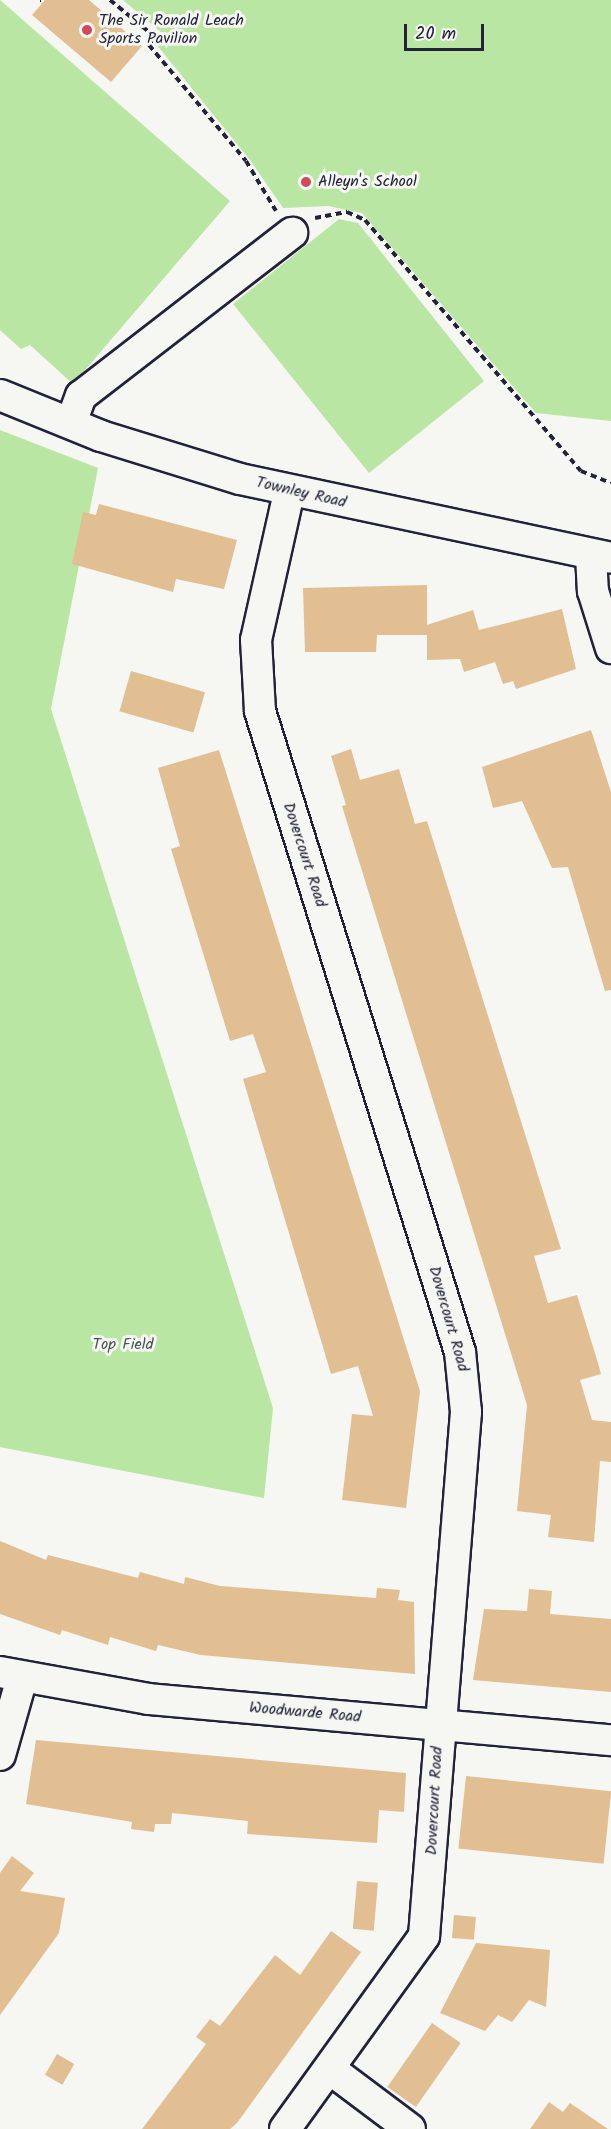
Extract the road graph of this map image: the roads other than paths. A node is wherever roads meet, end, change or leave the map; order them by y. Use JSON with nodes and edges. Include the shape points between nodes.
{"nodes":[{"id":1,"x":292,"y":233,"type":"road end"},
{"id":2,"x":0,"y":395,"type":"edge"},
{"id":3,"x":71,"y":423,"type":"junction"},
{"id":4,"x":289,"y":492,"type":"junction"},
{"id":5,"x":601,"y":557,"type":"edge"},
{"id":6,"x":611,"y":648,"type":"edge"},
{"id":7,"x":11,"y":1675,"type":"edge"},
{"id":8,"x":440,"y":1724,"type":"junction"},
{"id":9,"x":611,"y":1740,"type":"edge"},
{"id":10,"x":0,"y":1755,"type":"edge"},
{"id":11,"x":330,"y":2069,"type":"junction"},
{"id":12,"x":285,"y":2129,"type":"edge"},
{"id":13,"x":410,"y":2129,"type":"edge"}],
"edges":[{"from":1,"to":3,"type":"street","via":[[81,396]]},
{"from":2,"to":3,"type":"street","name":"Townley Road"},
{"from":3,"to":4,"type":"street","name":"Townley Road"},
{"from":4,"to":5,"type":"street","name":"Townley Road"},
{"from":4,"to":8,"type":"street","name":"Dovercourt Road","via":[[256,640],[260,711],[465,1382]]},
{"from":5,"to":6,"type":"street","via":[[593,591]]},
{"from":7,"to":8,"type":"street","name":"Woodwarde Road","via":[[148,1699]]},
{"from":7,"to":10,"type":"street"},
{"from":8,"to":9,"type":"street","name":"Woodwarde Road"},
{"from":8,"to":11,"type":"street","name":"Dovercourt Road","via":[[424,1936]]},
{"from":11,"to":12,"type":"street","name":"Dovercourt Road"},
{"from":11,"to":13,"type":"street"}]}
